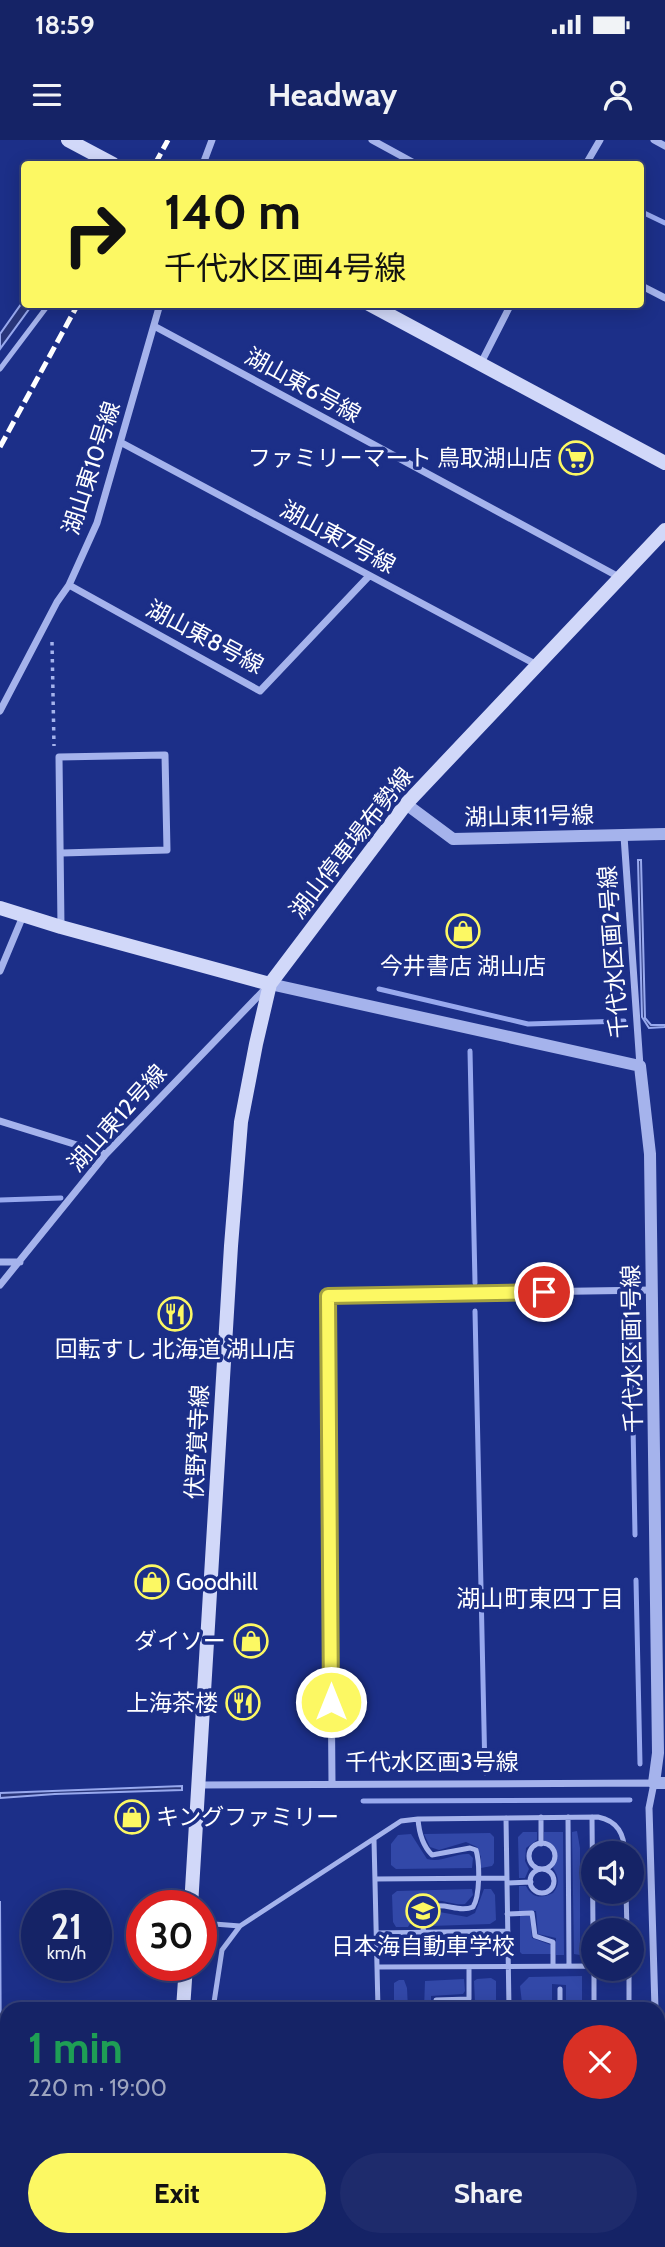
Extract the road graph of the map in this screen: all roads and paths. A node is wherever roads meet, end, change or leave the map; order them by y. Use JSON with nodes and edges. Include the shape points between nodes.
{"nodes":[{"id":1,"x":212,"y":140,"type":"edge"},
{"id":2,"x":372,"y":140,"type":"edge"},
{"id":3,"x":600,"y":140,"type":"edge"},
{"id":4,"x":654,"y":140,"type":"edge"},
{"id":5,"x":72,"y":141,"type":"edge"},
{"id":6,"x":665,"y":146,"type":"edge"},
{"id":7,"x":108,"y":161,"type":"edge"},
{"id":8,"x":203,"y":161,"type":"edge"},
{"id":9,"x":410,"y":161,"type":"edge"},
{"id":10,"x":588,"y":161,"type":"edge"},
{"id":11,"x":644,"y":287,"type":"edge"},
{"id":12,"x":665,"y":298,"type":"edge"},
{"id":13,"x":45,"y":308,"type":"edge"},
{"id":14,"x":159,"y":308,"type":"edge"},
{"id":15,"x":376,"y":308,"type":"edge"},
{"id":16,"x":509,"y":308,"type":"edge"},
{"id":17,"x":154,"y":326,"type":"junction"},
{"id":18,"x":480,"y":364,"type":"junction"},
{"id":19,"x":0,"y":369,"type":"edge"},
{"id":20,"x":122,"y":443,"type":"junction"},
{"id":21,"x":665,"y":463,"type":"edge"},
{"id":22,"x":665,"y":530,"type":"edge"},
{"id":23,"x":369,"y":576,"type":"junction"},
{"id":24,"x":619,"y":577,"type":"junction"},
{"id":25,"x":69,"y":585,"type":"junction"},
{"id":26,"x":51,"y":615,"type":"junction"},
{"id":27,"x":537,"y":665,"type":"junction"},
{"id":28,"x":0,"y":711,"type":"edge"},
{"id":29,"x":59,"y":757,"type":"junction"},
{"id":30,"x":405,"y":804,"type":"junction"},
{"id":31,"x":665,"y":834,"type":"edge"},
{"id":32,"x":624,"y":836,"type":"junction"},
{"id":33,"x":62,"y":853,"type":"junction"},
{"id":34,"x":0,"y":908,"type":"edge"},
{"id":35,"x":23,"y":916,"type":"junction"},
{"id":36,"x":61,"y":927,"type":"junction"},
{"id":37,"x":0,"y":971,"type":"edge"},
{"id":38,"x":270,"y":984,"type":"junction"},
{"id":39,"x":640,"y":1066,"type":"junction"},
{"id":40,"x":0,"y":1121,"type":"edge"},
{"id":41,"x":106,"y":1154,"type":"junction"},
{"id":42,"x":0,"y":1262,"type":"edge"},
{"id":43,"x":20,"y":1262,"type":"junction"},
{"id":44,"x":0,"y":1285,"type":"edge"},
{"id":45,"x":652,"y":1290,"type":"junction"},
{"id":46,"x":332,"y":1783,"type":"junction"},
{"id":47,"x":659,"y":1783,"type":"edge"},
{"id":48,"x":199,"y":1785,"type":"junction"},
{"id":49,"x":568,"y":1817,"type":"junction"},
{"id":50,"x":592,"y":1817,"type":"junction"},
{"id":51,"x":506,"y":1818,"type":"junction"},
{"id":52,"x":541,"y":1818,"type":"junction"},
{"id":53,"x":418,"y":1819,"type":"junction"},
{"id":54,"x":374,"y":1840,"type":"junction"},
{"id":55,"x":623,"y":1841,"type":"edge"},
{"id":56,"x":541,"y":1844,"type":"junction"},
{"id":57,"x":542,"y":1869,"type":"junction"},
{"id":58,"x":477,"y":1878,"type":"junction"},
{"id":59,"x":375,"y":1879,"type":"junction"},
{"id":60,"x":507,"y":1880,"type":"junction"},
{"id":61,"x":531,"y":1882,"type":"junction"},
{"id":62,"x":192,"y":1890,"type":"edge"},
{"id":63,"x":507,"y":1914,"type":"junction"},
{"id":64,"x":593,"y":1918,"type":"edge"},
{"id":65,"x":217,"y":1924,"type":"edge"},
{"id":66,"x":240,"y":1926,"type":"junction"},
{"id":67,"x":508,"y":1931,"type":"junction"},
{"id":68,"x":423,"y":1932,"type":"junction"},
{"id":69,"x":377,"y":1933,"type":"junction"},
{"id":70,"x":508,"y":1966,"type":"junction"},
{"id":71,"x":553,"y":1966,"type":"junction"},
{"id":72,"x":569,"y":1966,"type":"junction"},
{"id":73,"x":581,"y":1966,"type":"edge"},
{"id":74,"x":377,"y":1967,"type":"junction"},
{"id":75,"x":469,"y":1967,"type":"junction"},
{"id":76,"x":185,"y":1981,"type":"edge"},
{"id":77,"x":594,"y":1981,"type":"edge"},
{"id":78,"x":629,"y":1981,"type":"edge"},
{"id":79,"x":560,"y":1989,"type":"dead end"},
{"id":80,"x":183,"y":2002,"type":"edge"},
{"id":81,"x":214,"y":2002,"type":"edge"},
{"id":82,"x":378,"y":2002,"type":"edge"},
{"id":83,"x":436,"y":2002,"type":"edge"},
{"id":84,"x":509,"y":2002,"type":"edge"},
{"id":85,"x":560,"y":2002,"type":"edge"},
{"id":86,"x":594,"y":2002,"type":"edge"},
{"id":87,"x":629,"y":2002,"type":"edge"},
{"id":88,"x":655,"y":2002,"type":"edge"}],
"edges":[{"from":1,"to":8,"type":"street"},
{"from":2,"to":9,"type":"street"},
{"from":3,"to":10,"type":"street"},
{"from":4,"to":6,"type":"street"},
{"from":5,"to":7,"type":"main road"},
{"from":11,"to":12,"type":"street"},
{"from":13,"to":19,"type":"lane"},
{"from":14,"to":17,"type":"street","name":"湖山東10号線"},
{"from":15,"to":18,"type":"main road"},
{"from":16,"to":18,"type":"street"},
{"from":17,"to":20,"type":"street","name":"湖山東10号線"},
{"from":17,"to":24,"type":"street","name":"湖山東6号線"},
{"from":18,"to":21,"type":"main road"},
{"from":20,"to":23,"type":"street","name":"湖山東7号線"},
{"from":20,"to":25,"type":"street","name":"湖山東10号線","via":[[97,523]]},
{"from":22,"to":24,"type":"main road","name":"湖山停車場布勢線"},
{"from":23,"to":25,"type":"street","name":"湖山東8号線","via":[[260,691]]},
{"from":23,"to":27,"type":"street","name":"湖山東7号線"},
{"from":24,"to":27,"type":"main road","name":"湖山停車場布勢線"},
{"from":25,"to":26,"type":"street","name":"湖山東10号線"},
{"from":26,"to":28,"type":"street","name":"湖山東10号線"},
{"from":26,"to":29,"type":"path","via":[[55,750]]},
{"from":27,"to":30,"type":"main road","name":"湖山停車場布勢線"},
{"from":29,"to":33,"type":"street"},
{"from":29,"to":33,"type":"street","via":[[165,755],[167,850]]},
{"from":30,"to":32,"type":"street","name":"湖山東11号線","via":[[453,839]]},
{"from":30,"to":38,"type":"main road","name":"湖山停車場布勢線"},
{"from":31,"to":32,"type":"street","name":"湖山東11号線"},
{"from":32,"to":39,"type":"street","name":"千代水区画2号線"},
{"from":33,"to":36,"type":"street"},
{"from":34,"to":35,"type":"main road"},
{"from":35,"to":36,"type":"main road"},
{"from":35,"to":37,"type":"street"},
{"from":36,"to":38,"type":"main road"},
{"from":38,"to":39,"type":"street"},
{"from":38,"to":41,"type":"street","name":"湖山東12号線"},
{"from":38,"to":48,"type":"main road","name":"伏野覚寺線","via":[[241,1122]]},
{"from":39,"to":45,"type":"street","name":"千代水区画1号線","via":[[650,1154]]},
{"from":40,"to":41,"type":"street"},
{"from":41,"to":43,"type":"street","name":"湖山東12号線"},
{"from":42,"to":43,"type":"street"},
{"from":43,"to":44,"type":"street","name":"湖山東12号線"},
{"from":45,"to":46,"type":"street","via":[[328,1296]]},
{"from":45,"to":47,"type":"street","name":"千代水区画1号線"},
{"from":46,"to":47,"type":"street","name":"千代水区画3号線"},
{"from":46,"to":48,"type":"street","name":"千代水区画3号線"},
{"from":47,"to":88,"type":"street","name":"千代水区画1号線","via":[[649,1808]]},
{"from":48,"to":62,"type":"main road","name":"伏野覚寺線"},
{"from":49,"to":50,"type":"lane"},
{"from":49,"to":52,"type":"lane"},
{"from":49,"to":72,"type":"lane"},
{"from":50,"to":55,"type":"lane","via":[[617,1825]]},
{"from":50,"to":64,"type":"lane"},
{"from":51,"to":52,"type":"lane"},
{"from":51,"to":53,"type":"lane"},
{"from":51,"to":60,"type":"lane"},
{"from":52,"to":56,"type":"lane"},
{"from":53,"to":54,"type":"lane","via":[[401,1821]]},
{"from":53,"to":58,"type":"lane","via":[[420,1835],[432,1855],[475,1850]]},
{"from":54,"to":59,"type":"lane"},
{"from":54,"to":66,"type":"lane"},
{"from":56,"to":57,"type":"lane","via":[[532,1848],[529,1856],[534,1867]]},
{"from":56,"to":57,"type":"lane","via":[[551,1847],[554,1855],[550,1866]]},
{"from":57,"to":61,"type":"lane","via":[[534,1873]]},
{"from":57,"to":61,"type":"lane","via":[[553,1877],[552,1888],[538,1892]]},
{"from":58,"to":59,"type":"lane"},
{"from":58,"to":60,"type":"lane"},
{"from":58,"to":68,"type":"lane","via":[[473,1907],[430,1907]]},
{"from":59,"to":69,"type":"lane"},
{"from":60,"to":61,"type":"lane"},
{"from":60,"to":63,"type":"lane"},
{"from":63,"to":67,"type":"lane"},
{"from":63,"to":71,"type":"lane","via":[[532,1913],[535,1937],[553,1942]]},
{"from":65,"to":66,"type":"lane"},
{"from":66,"to":81,"type":"lane","via":[[222,1950]]},
{"from":67,"to":68,"type":"lane"},
{"from":67,"to":70,"type":"lane"},
{"from":68,"to":69,"type":"lane"},
{"from":69,"to":74,"type":"lane"},
{"from":70,"to":71,"type":"lane"},
{"from":70,"to":75,"type":"lane"},
{"from":70,"to":84,"type":"lane"},
{"from":71,"to":72,"type":"lane"},
{"from":72,"to":73,"type":"lane"},
{"from":74,"to":75,"type":"lane"},
{"from":74,"to":82,"type":"lane"},
{"from":75,"to":83,"type":"lane","via":[[470,1999]]},
{"from":76,"to":80,"type":"main road"},
{"from":77,"to":86,"type":"lane"},
{"from":78,"to":87,"type":"lane"},
{"from":79,"to":85,"type":"lane"}]}
